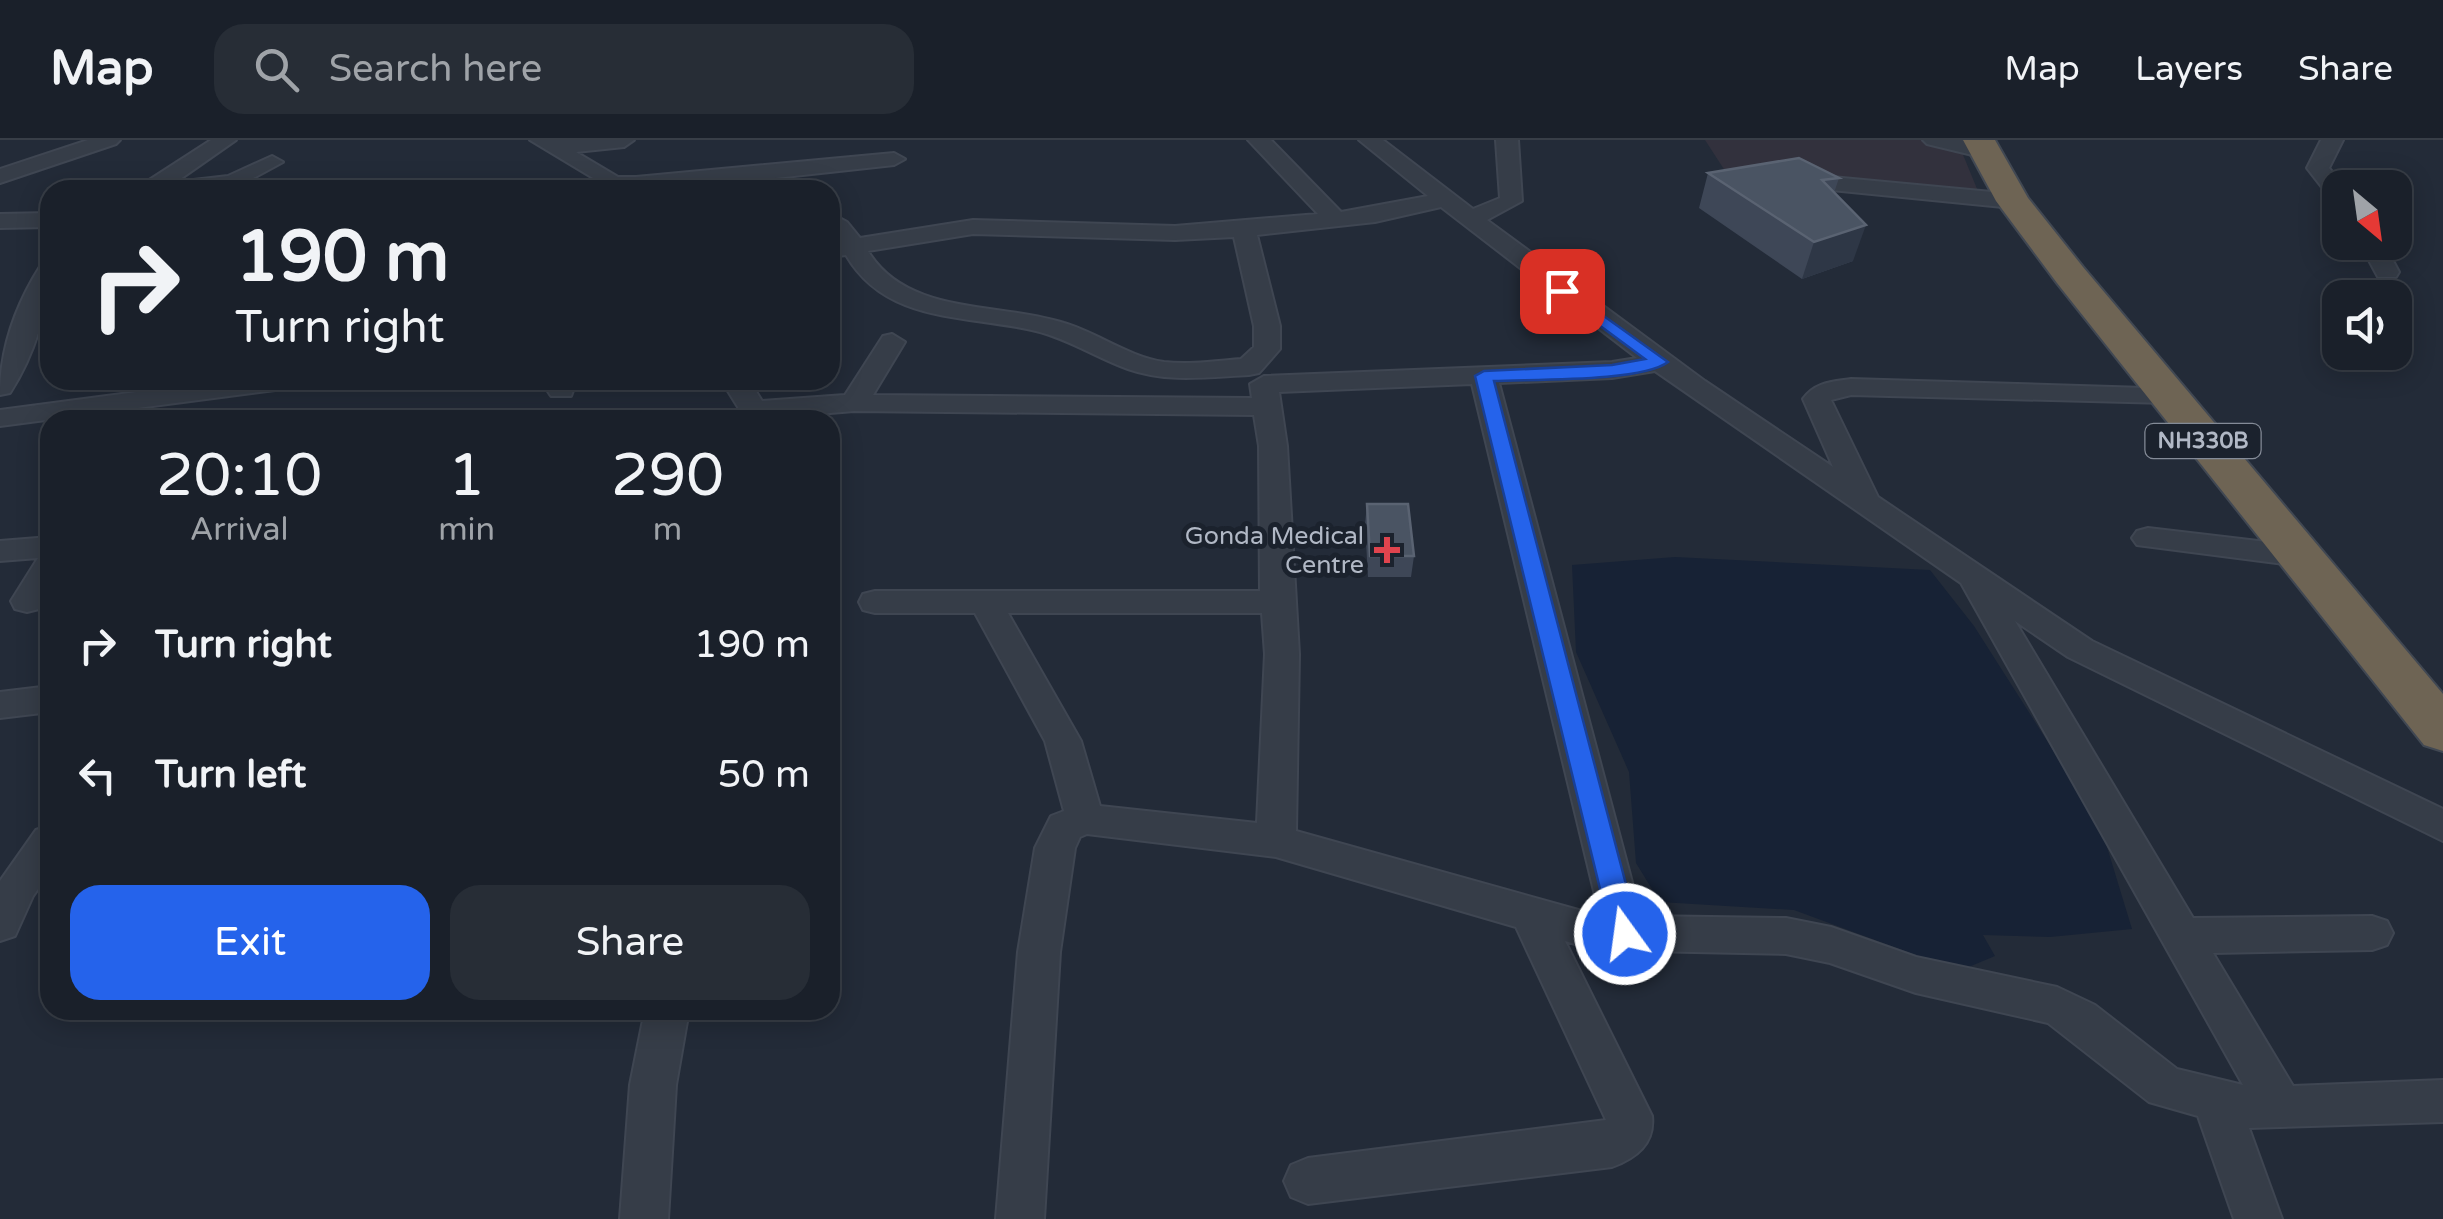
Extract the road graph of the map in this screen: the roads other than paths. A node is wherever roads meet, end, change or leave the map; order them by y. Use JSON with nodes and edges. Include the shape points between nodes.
{"nodes":[{"id":1,"x":108,"y":140,"type":"edge"},
{"id":2,"x":226,"y":140,"type":"edge"},
{"id":3,"x":1259,"y":140,"type":"edge"},
{"id":4,"x":1370,"y":140,"type":"edge"},
{"id":5,"x":1507,"y":140,"type":"edge"},
{"id":6,"x":1934,"y":140,"type":"edge"},
{"id":7,"x":2332,"y":140,"type":"edge"},
{"id":8,"x":50,"y":143,"type":"edge"},
{"id":9,"x":549,"y":144,"type":"edge"},
{"id":10,"x":1989,"y":144,"type":"edge"},
{"id":11,"x":624,"y":146,"type":"edge"},
{"id":12,"x":19,"y":158,"type":"junction"},
{"id":13,"x":894,"y":159,"type":"dead end"},
{"id":14,"x":272,"y":162,"type":"dead end"},
{"id":15,"x":2322,"y":173,"type":"edge"},
{"id":16,"x":0,"y":176,"type":"edge"},
{"id":17,"x":1768,"y":178,"type":"edge"},
{"id":18,"x":165,"y":180,"type":"edge"},
{"id":19,"x":237,"y":180,"type":"edge"},
{"id":20,"x":611,"y":180,"type":"edge"},
{"id":21,"x":651,"y":180,"type":"edge"},
{"id":22,"x":1446,"y":198,"type":"junction"},
{"id":23,"x":2014,"y":201,"type":"junction"},
{"id":24,"x":1334,"y":219,"type":"junction"},
{"id":25,"x":1471,"y":219,"type":"junction"},
{"id":26,"x":40,"y":220,"type":"edge"},
{"id":27,"x":0,"y":221,"type":"edge"},
{"id":28,"x":1244,"y":229,"type":"junction"},
{"id":29,"x":841,"y":247,"type":"edge"},
{"id":30,"x":2381,"y":260,"type":"edge"},
{"id":31,"x":2387,"y":272,"type":"dead end"},
{"id":32,"x":40,"y":288,"type":"edge"},
{"id":33,"x":892,"y":342,"type":"dead end"},
{"id":34,"x":1660,"y":362,"type":"junction"},
{"id":35,"x":1484,"y":376,"type":"junction"},
{"id":36,"x":1260,"y":386,"type":"junction"},
{"id":37,"x":0,"y":388,"type":"edge"},
{"id":38,"x":236,"y":390,"type":"edge"},
{"id":39,"x":2167,"y":396,"type":"junction"},
{"id":40,"x":854,"y":403,"type":"junction"},
{"id":41,"x":146,"y":410,"type":"edge"},
{"id":42,"x":798,"y":410,"type":"edge"},
{"id":43,"x":40,"y":416,"type":"edge"},
{"id":44,"x":0,"y":418,"type":"edge"},
{"id":45,"x":1868,"y":507,"type":"junction"},
{"id":46,"x":2148,"y":538,"type":"dead end"},
{"id":47,"x":40,"y":547,"type":"edge"},
{"id":48,"x":0,"y":551,"type":"edge"},
{"id":49,"x":2300,"y":556,"type":"junction"},
{"id":50,"x":1974,"y":578,"type":"junction"},
{"id":51,"x":40,"y":580,"type":"edge"},
{"id":52,"x":27,"y":600,"type":"dead end"},
{"id":53,"x":984,"y":601,"type":"junction"},
{"id":54,"x":875,"y":602,"type":"dead end"},
{"id":55,"x":1278,"y":602,"type":"junction"},
{"id":56,"x":2443,"y":694,"type":"edge"},
{"id":57,"x":40,"y":699,"type":"edge"},
{"id":58,"x":0,"y":704,"type":"edge"},
{"id":59,"x":2443,"y":730,"type":"edge"},
{"id":60,"x":1086,"y":819,"type":"junction"},
{"id":61,"x":2443,"y":826,"type":"edge"},
{"id":62,"x":1276,"y":841,"type":"junction"},
{"id":63,"x":40,"y":851,"type":"edge"},
{"id":64,"x":12,"y":878,"type":"edge"},
{"id":65,"x":1530,"y":914,"type":"junction"},
{"id":66,"x":0,"y":924,"type":"edge"},
{"id":67,"x":2372,"y":933,"type":"dead end"},
{"id":68,"x":1625,"y":934,"type":"junction"},
{"id":69,"x":2180,"y":936,"type":"junction"},
{"id":70,"x":665,"y":1020,"type":"edge"},
{"id":71,"x":2215,"y":1100,"type":"junction"},
{"id":72,"x":2443,"y":1100,"type":"edge"},
{"id":73,"x":2280,"y":1107,"type":"junction"},
{"id":74,"x":1308,"y":1182,"type":"dead end"},
{"id":75,"x":644,"y":1219,"type":"edge"},
{"id":76,"x":1020,"y":1219,"type":"edge"},
{"id":77,"x":2258,"y":1219,"type":"edge"}],
"edges":[{"from":1,"to":12,"type":"street"},
{"from":2,"to":18,"type":"street"},
{"from":3,"to":24,"type":"street"},
{"from":4,"to":22,"type":"street"},
{"from":5,"to":25,"type":"street","via":[[1510,201]]},
{"from":6,"to":10,"type":"street"},
{"from":7,"to":15,"type":"street","via":[[2318,168]]},
{"from":8,"to":12,"type":"street"},
{"from":9,"to":11,"type":"street"},
{"from":9,"to":20,"type":"street"},
{"from":10,"to":23,"type":"highway","number":"NH330B"},
{"from":10,"to":56,"type":"highway","number":"NH330B","via":[[2095,277],[2321,536]]},
{"from":12,"to":16,"type":"street"},
{"from":13,"to":21,"type":"street"},
{"from":14,"to":19,"type":"street"},
{"from":17,"to":23,"type":"street"},
{"from":22,"to":24,"type":"street"},
{"from":22,"to":25,"type":"street"},
{"from":23,"to":39,"type":"highway","number":"NH330B"},
{"from":24,"to":28,"type":"street"},
{"from":25,"to":34,"type":"street"},
{"from":26,"to":27,"type":"street"},
{"from":28,"to":29,"type":"street","via":[[1175,234],[973,228]]},
{"from":28,"to":36,"type":"street","via":[[1267,326]]},
{"from":29,"to":36,"type":"street","via":[[883,286],[911,300],[1052,328],[1147,367]]},
{"from":30,"to":31,"type":"street"},
{"from":32,"to":37,"type":"street"},
{"from":33,"to":40,"type":"street"},
{"from":34,"to":35,"type":"street"},
{"from":34,"to":45,"type":"street"},
{"from":35,"to":36,"type":"street"},
{"from":35,"to":68,"type":"street"},
{"from":36,"to":40,"type":"street"},
{"from":36,"to":55,"type":"street","via":[[1273,446]]},
{"from":38,"to":41,"type":"street"},
{"from":39,"to":45,"type":"street","via":[[1851,387],[1824,392],[1819,410]]},
{"from":39,"to":49,"type":"highway","number":"NH330B"},
{"from":40,"to":42,"type":"street"},
{"from":43,"to":44,"type":"street"},
{"from":45,"to":50,"type":"street"},
{"from":46,"to":49,"type":"street"},
{"from":47,"to":48,"type":"street"},
{"from":49,"to":59,"type":"highway","number":"NH330B"},
{"from":50,"to":61,"type":"street","via":[[2080,649]]},
{"from":50,"to":69,"type":"street"},
{"from":51,"to":52,"type":"street"},
{"from":53,"to":54,"type":"street"},
{"from":53,"to":55,"type":"street"},
{"from":53,"to":60,"type":"street","via":[[1063,742]]},
{"from":55,"to":62,"type":"street"},
{"from":57,"to":58,"type":"street"},
{"from":60,"to":62,"type":"street"},
{"from":60,"to":76,"type":"street","via":[[1065,827],[1054,848],[1038,952]]},
{"from":62,"to":65,"type":"street"},
{"from":63,"to":64,"type":"street"},
{"from":64,"to":66,"type":"street"},
{"from":65,"to":68,"type":"street"},
{"from":65,"to":74,"type":"street","via":[[1629,1116],[1624,1138],[1612,1145]]},
{"from":67,"to":69,"type":"street"},
{"from":68,"to":71,"type":"street","via":[[1786,936],[1916,976],[2044,1002],[2080,1020],[2165,1088]]},
{"from":69,"to":73,"type":"street"},
{"from":70,"to":75,"type":"street","via":[[653,1086]]},
{"from":71,"to":73,"type":"street"},
{"from":71,"to":77,"type":"street"},
{"from":72,"to":73,"type":"street"}]}
